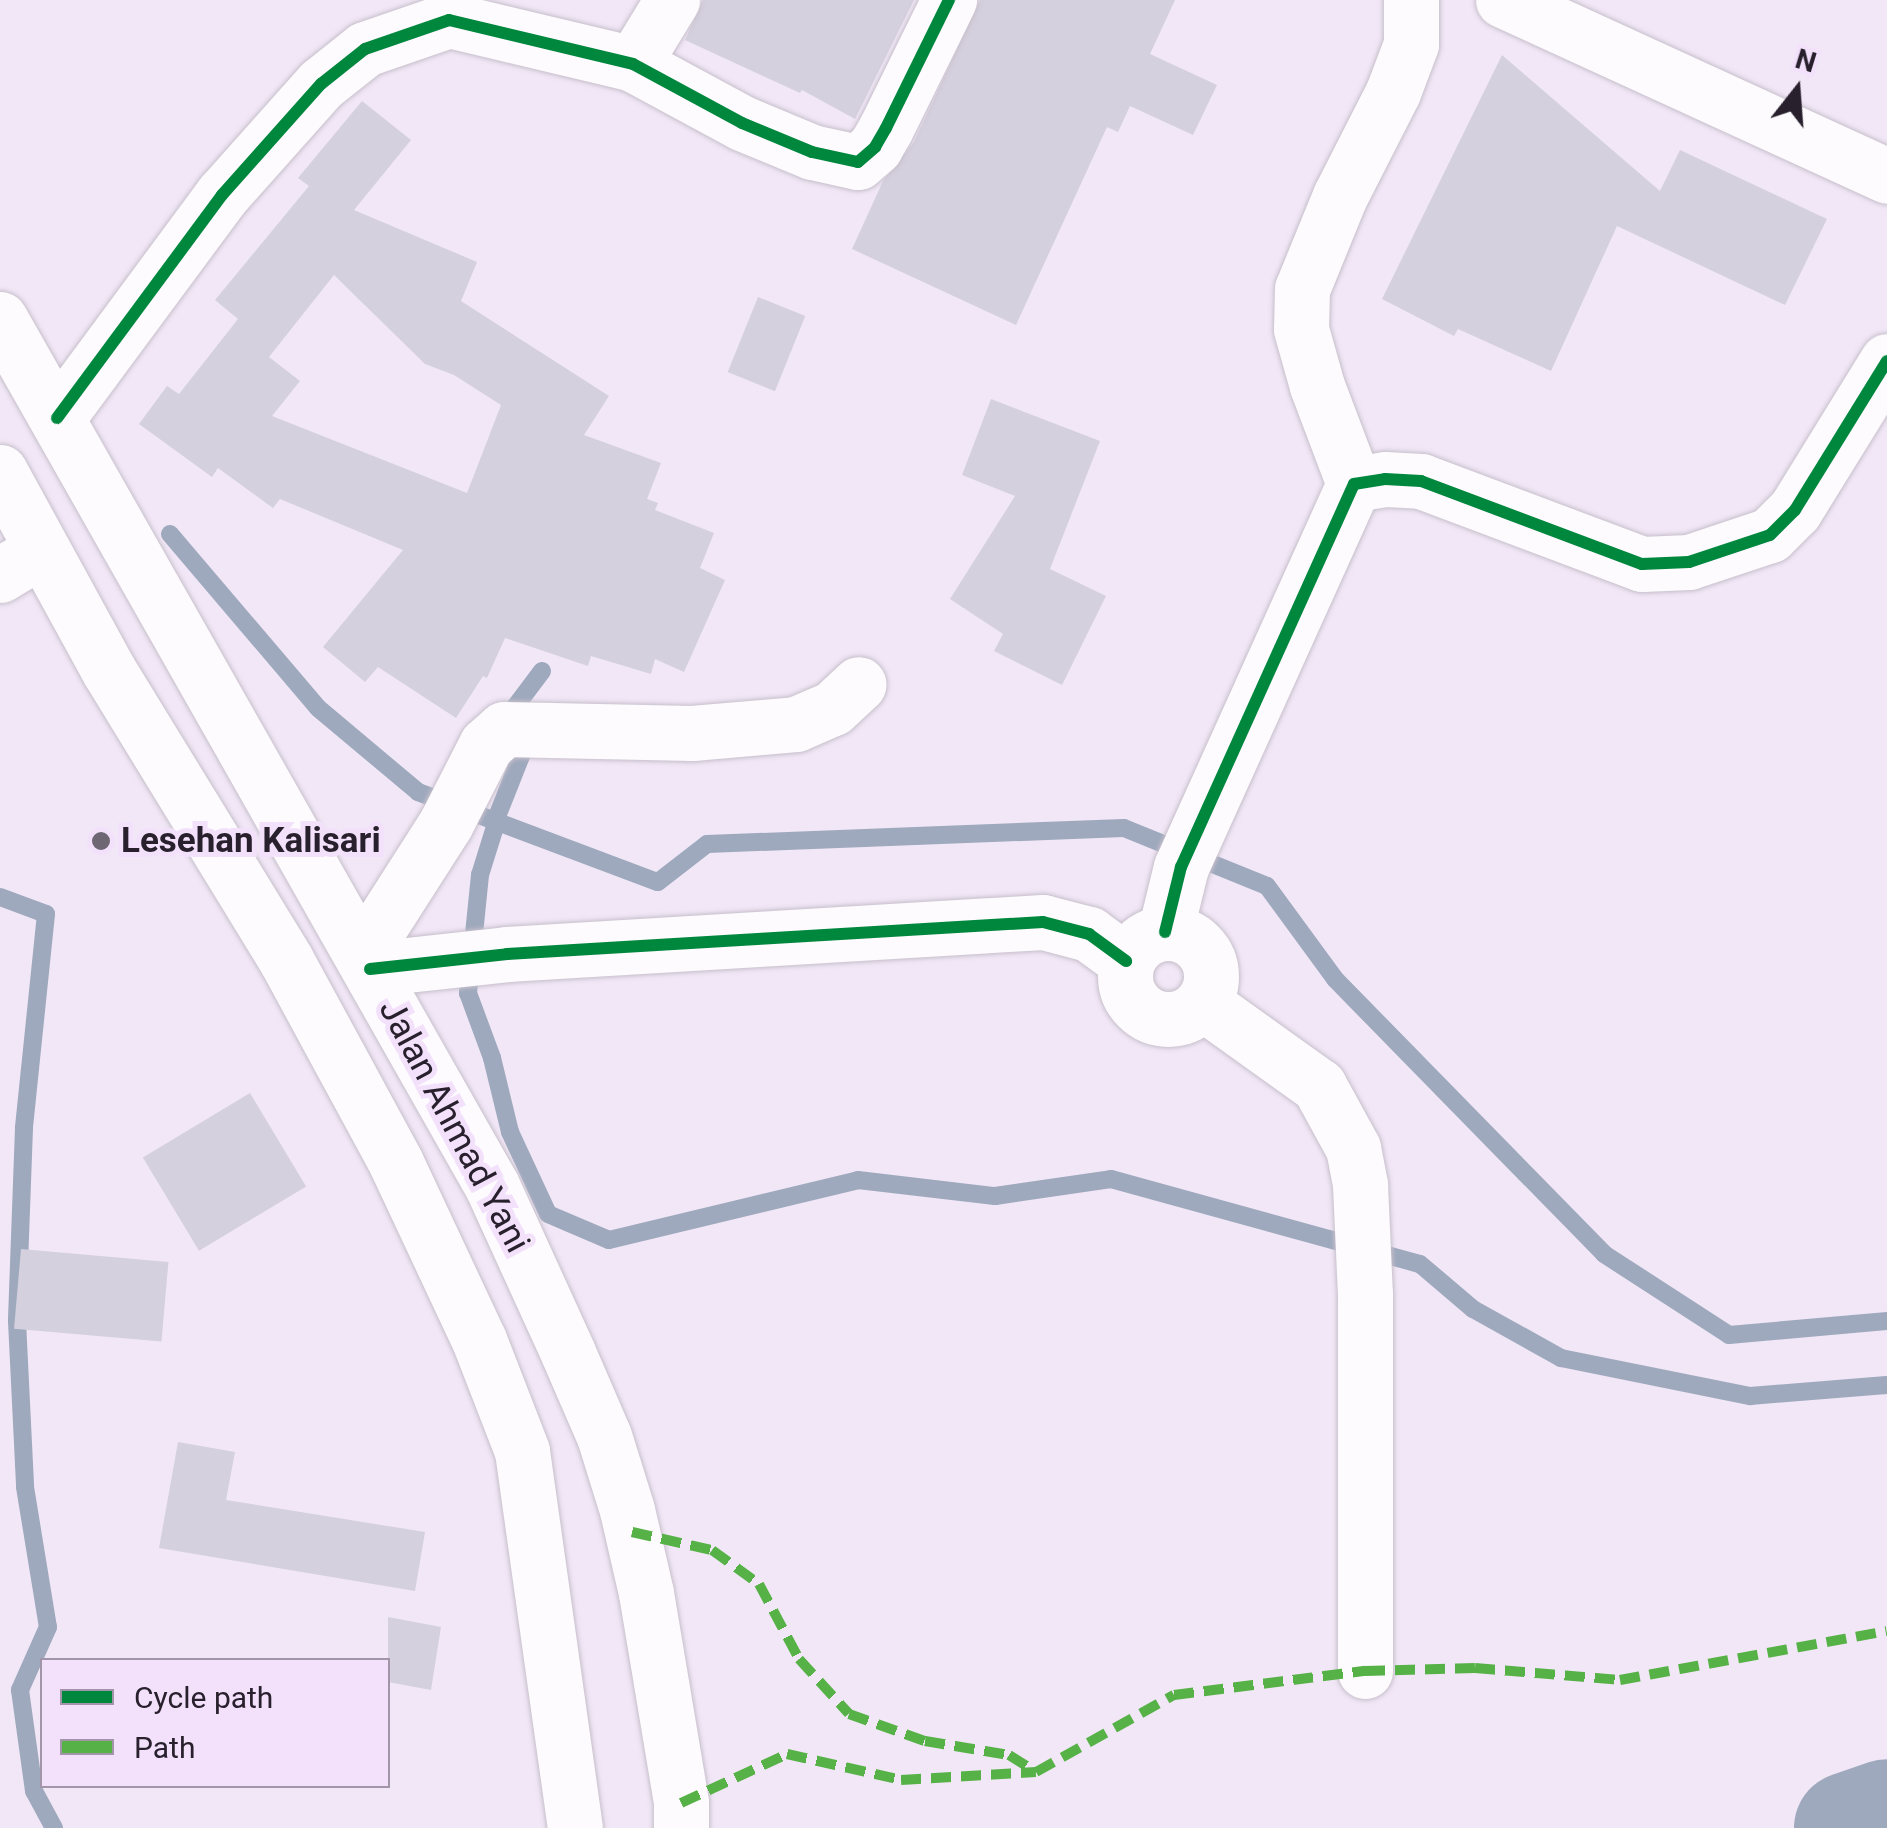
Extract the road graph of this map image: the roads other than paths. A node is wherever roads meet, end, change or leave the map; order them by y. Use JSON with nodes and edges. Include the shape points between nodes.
{"nodes":[{"id":1,"x":672,"y":0,"type":"edge"},
{"id":2,"x":949,"y":0,"type":"edge"},
{"id":3,"x":1410,"y":0,"type":"edge"},
{"id":4,"x":1503,"y":0,"type":"edge"},
{"id":5,"x":633,"y":64,"type":"junction"},
{"id":6,"x":1887,"y":176,"type":"edge"},
{"id":7,"x":0,"y":319,"type":"edge"},
{"id":8,"x":1887,"y":361,"type":"edge"},
{"id":9,"x":57,"y":418,"type":"junction"},
{"id":10,"x":0,"y":472,"type":"edge"},
{"id":11,"x":1354,"y":484,"type":"junction"},
{"id":12,"x":20,"y":563,"type":"edge"},
{"id":13,"x":179,"y":631,"type":"junction"},
{"id":14,"x":109,"y":670,"type":"junction"},
{"id":15,"x":859,"y":684,"type":"dead end"},
{"id":16,"x":1146,"y":947,"type":"junction"},
{"id":17,"x":367,"y":961,"type":"junction"},
{"id":18,"x":1203,"y":1003,"type":"junction"},
{"id":19,"x":1366,"y":1671,"type":"dead end"},
{"id":20,"x":681,"y":1816,"type":"edge"},
{"id":21,"x":575,"y":1828,"type":"edge"}],
"edges":[{"from":1,"to":5,"type":"main road"},
{"from":2,"to":5,"type":"main road","via":[[886,128],[858,162],[812,152],[742,123]]},
{"from":3,"to":11,"type":"main road","via":[[1411,44],[1302,289],[1301,328]]},
{"from":4,"to":6,"type":"main road"},
{"from":5,"to":9,"type":"main road","via":[[449,20],[365,49],[322,84],[222,195]]},
{"from":7,"to":9,"type":"main road","name":"Jalan Ahmad Yani"},
{"from":8,"to":11,"type":"main road","via":[[1795,510],[1770,535],[1690,562],[1642,564],[1422,481]]},
{"from":9,"to":13,"type":"main road","name":"Jalan Ahmad Yani"},
{"from":10,"to":12,"type":"main road"},
{"from":11,"to":16,"type":"main road"},
{"from":12,"to":14,"type":"main road"},
{"from":13,"to":14,"type":"main road"},
{"from":13,"to":17,"type":"main road","name":"Jalan Ahmad Yani"},
{"from":14,"to":21,"type":"main road","via":[[286,960],[396,1163],[479,1340],[522,1451]]},
{"from":15,"to":17,"type":"main road","via":[[833,708],[796,724],[692,733],[522,730],[486,745]]},
{"from":16,"to":17,"type":"main road","via":[[1043,922],[444,962]]},
{"from":16,"to":18,"type":"main road","via":[[1189,937],[1207,956],[1212,980]]},
{"from":16,"to":18,"type":"main road","via":[[1124,985],[1136,1008],[1158,1019],[1184,1018]]},
{"from":17,"to":20,"type":"main road","name":"Jalan Ahmad Yani","via":[[492,1186],[604,1436],[646,1592]]},
{"from":18,"to":19,"type":"main road","via":[[1319,1086],[1353,1148],[1365,1294]]}]}
